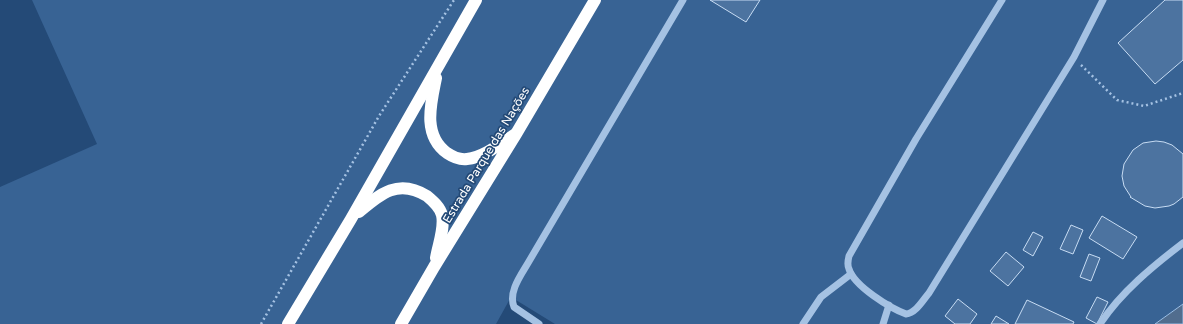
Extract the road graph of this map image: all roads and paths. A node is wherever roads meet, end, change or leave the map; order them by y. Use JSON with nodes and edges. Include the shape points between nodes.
{"nodes":[{"id":1,"x":454,"y":0,"type":"edge"},
{"id":2,"x":476,"y":0,"type":"edge"},
{"id":3,"x":595,"y":0,"type":"edge"},
{"id":4,"x":683,"y":0,"type":"edge"},
{"id":5,"x":1002,"y":0,"type":"edge"},
{"id":6,"x":1103,"y":0,"type":"edge"},
{"id":7,"x":1074,"y":57,"type":"junction"},
{"id":8,"x":437,"y":69,"type":"junction"},
{"id":9,"x":1183,"y":93,"type":"edge"},
{"id":10,"x":516,"y":134,"type":"junction"},
{"id":11,"x":351,"y":219,"type":"junction"},
{"id":12,"x":1183,"y":243,"type":"edge"},
{"id":13,"x":434,"y":267,"type":"junction"},
{"id":14,"x":852,"y":274,"type":"junction"},
{"id":15,"x":889,"y":305,"type":"junction"},
{"id":16,"x":261,"y":324,"type":"edge"},
{"id":17,"x":288,"y":324,"type":"edge"},
{"id":18,"x":401,"y":324,"type":"edge"},
{"id":19,"x":539,"y":324,"type":"edge"},
{"id":20,"x":802,"y":324,"type":"edge"},
{"id":21,"x":883,"y":324,"type":"edge"},
{"id":22,"x":1100,"y":324,"type":"edge"}],
"edges":[{"from":1,"to":16,"type":"path","via":[[379,116]]},
{"from":2,"to":8,"type":"highway"},
{"from":3,"to":10,"type":"highway","name":"Estrada Parque das Nações"},
{"from":4,"to":19,"type":"lane","via":[[515,289],[512,298],[514,307]]},
{"from":5,"to":14,"type":"lane","via":[[916,139],[852,250],[848,264]]},
{"from":6,"to":7,"type":"lane"},
{"from":7,"to":9,"type":"path","via":[[1117,100],[1144,106]]},
{"from":7,"to":15,"type":"lane","via":[[929,292],[909,314]]},
{"from":8,"to":10,"type":"highway","via":[[430,124],[434,137],[445,151],[459,159],[467,159],[479,156]]},
{"from":8,"to":11,"type":"highway"},
{"from":10,"to":13,"type":"highway","name":"Estrada Parque das Nações"},
{"from":11,"to":13,"type":"highway","via":[[389,190],[410,189],[421,193],[432,200],[442,215]]},
{"from":11,"to":17,"type":"highway"},
{"from":12,"to":22,"type":"lane","via":[[1124,294]]},
{"from":13,"to":18,"type":"highway","name":"Estrada Parque das Nações"},
{"from":14,"to":15,"type":"lane","via":[[869,291]]},
{"from":14,"to":20,"type":"lane","via":[[821,296]]},
{"from":15,"to":21,"type":"lane"}]}
